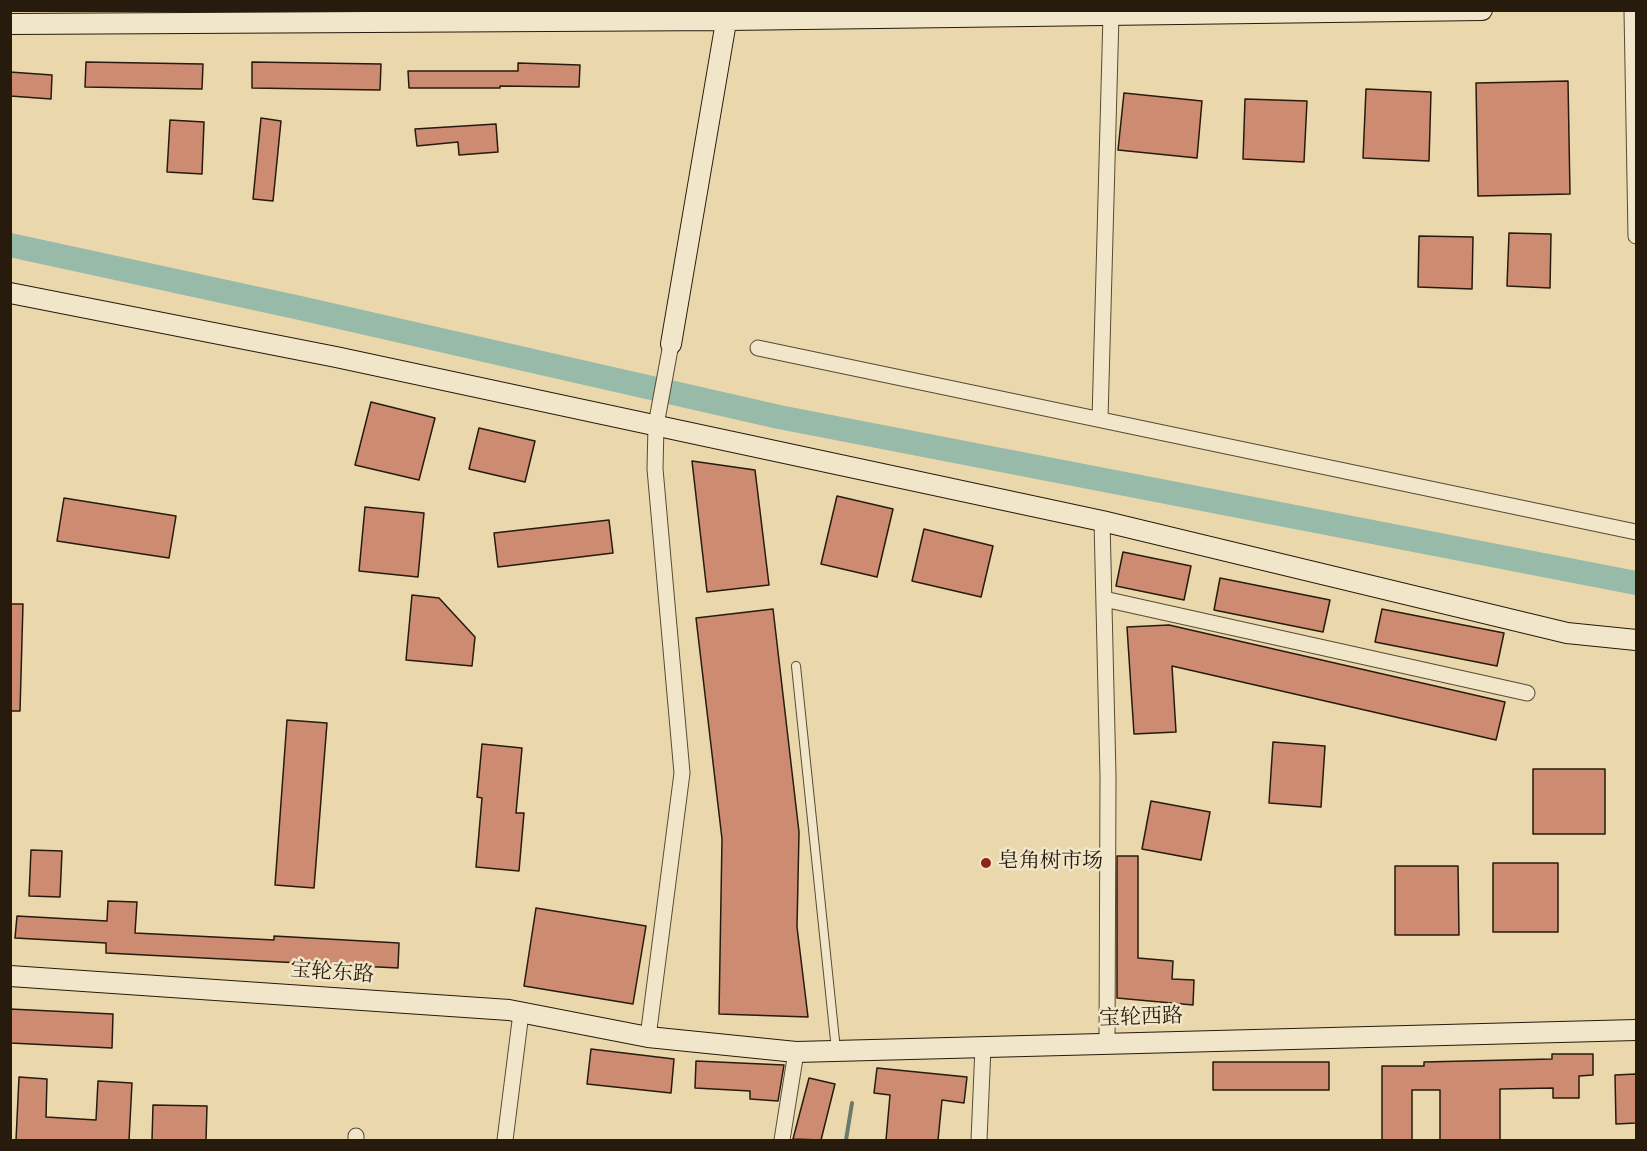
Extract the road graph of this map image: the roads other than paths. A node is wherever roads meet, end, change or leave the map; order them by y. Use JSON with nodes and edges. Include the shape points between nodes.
{"nodes":[{"id":1,"x":1482,"y":10,"type":"edge"},
{"id":2,"x":1632,"y":10,"type":"edge"},
{"id":3,"x":1376,"y":11,"type":"edge"},
{"id":4,"x":728,"y":15,"type":"edge"},
{"id":5,"x":1111,"y":15,"type":"junction"},
{"id":6,"x":10,"y":24,"type":"edge"},
{"id":7,"x":1636,"y":236,"type":"edge"},
{"id":8,"x":10,"y":293,"type":"edge"},
{"id":9,"x":671,"y":344,"type":"joint"},
{"id":10,"x":758,"y":348,"type":"dead end"},
{"id":11,"x":657,"y":416,"type":"junction"},
{"id":12,"x":1100,"y":419,"type":"junction"},
{"id":13,"x":1102,"y":521,"type":"junction"},
{"id":14,"x":1636,"y":532,"type":"edge"},
{"id":15,"x":1104,"y":599,"type":"junction"},
{"id":16,"x":1636,"y":640,"type":"edge"},
{"id":17,"x":796,"y":666,"type":"dead end"},
{"id":18,"x":1527,"y":693,"type":"dead end"},
{"id":19,"x":10,"y":976,"type":"edge"},
{"id":20,"x":521,"y":1013,"type":"junction"},
{"id":21,"x":1636,"y":1030,"type":"edge"},
{"id":22,"x":648,"y":1037,"type":"junction"},
{"id":23,"x":1107,"y":1044,"type":"junction"},
{"id":24,"x":983,"y":1047,"type":"junction"},
{"id":25,"x":836,"y":1051,"type":"junction"},
{"id":26,"x":796,"y":1052,"type":"junction"},
{"id":27,"x":505,"y":1140,"type":"edge"},
{"id":28,"x":782,"y":1140,"type":"edge"},
{"id":29,"x":979,"y":1140,"type":"edge"}],
"edges":[{"from":1,"to":3,"type":"street"},
{"from":2,"to":7,"type":"street"},
{"from":3,"to":5,"type":"street"},
{"from":4,"to":5,"type":"street"},
{"from":4,"to":6,"type":"street"},
{"from":4,"to":9,"type":"street"},
{"from":5,"to":12,"type":"street"},
{"from":8,"to":11,"type":"street"},
{"from":9,"to":11,"type":"street"},
{"from":10,"to":12,"type":"street"},
{"from":11,"to":13,"type":"street"},
{"from":11,"to":22,"type":"street","via":[[655,469],[682,773]]},
{"from":12,"to":14,"type":"street"},
{"from":13,"to":15,"type":"street"},
{"from":13,"to":16,"type":"street","via":[[1567,633]]},
{"from":15,"to":18,"type":"street"},
{"from":15,"to":23,"type":"street"},
{"from":17,"to":25,"type":"lane"},
{"from":19,"to":20,"type":"street","name":"宝轮东路"},
{"from":20,"to":22,"type":"street","name":"宝轮东路"},
{"from":20,"to":27,"type":"street"},
{"from":21,"to":23,"type":"street","name":"宝轮西路"},
{"from":22,"to":26,"type":"street","name":"宝轮西路"},
{"from":23,"to":24,"type":"street","name":"宝轮西路"},
{"from":24,"to":25,"type":"street","name":"宝轮西路"},
{"from":24,"to":29,"type":"street"},
{"from":25,"to":26,"type":"street","name":"宝轮西路"},
{"from":26,"to":28,"type":"street"}]}
